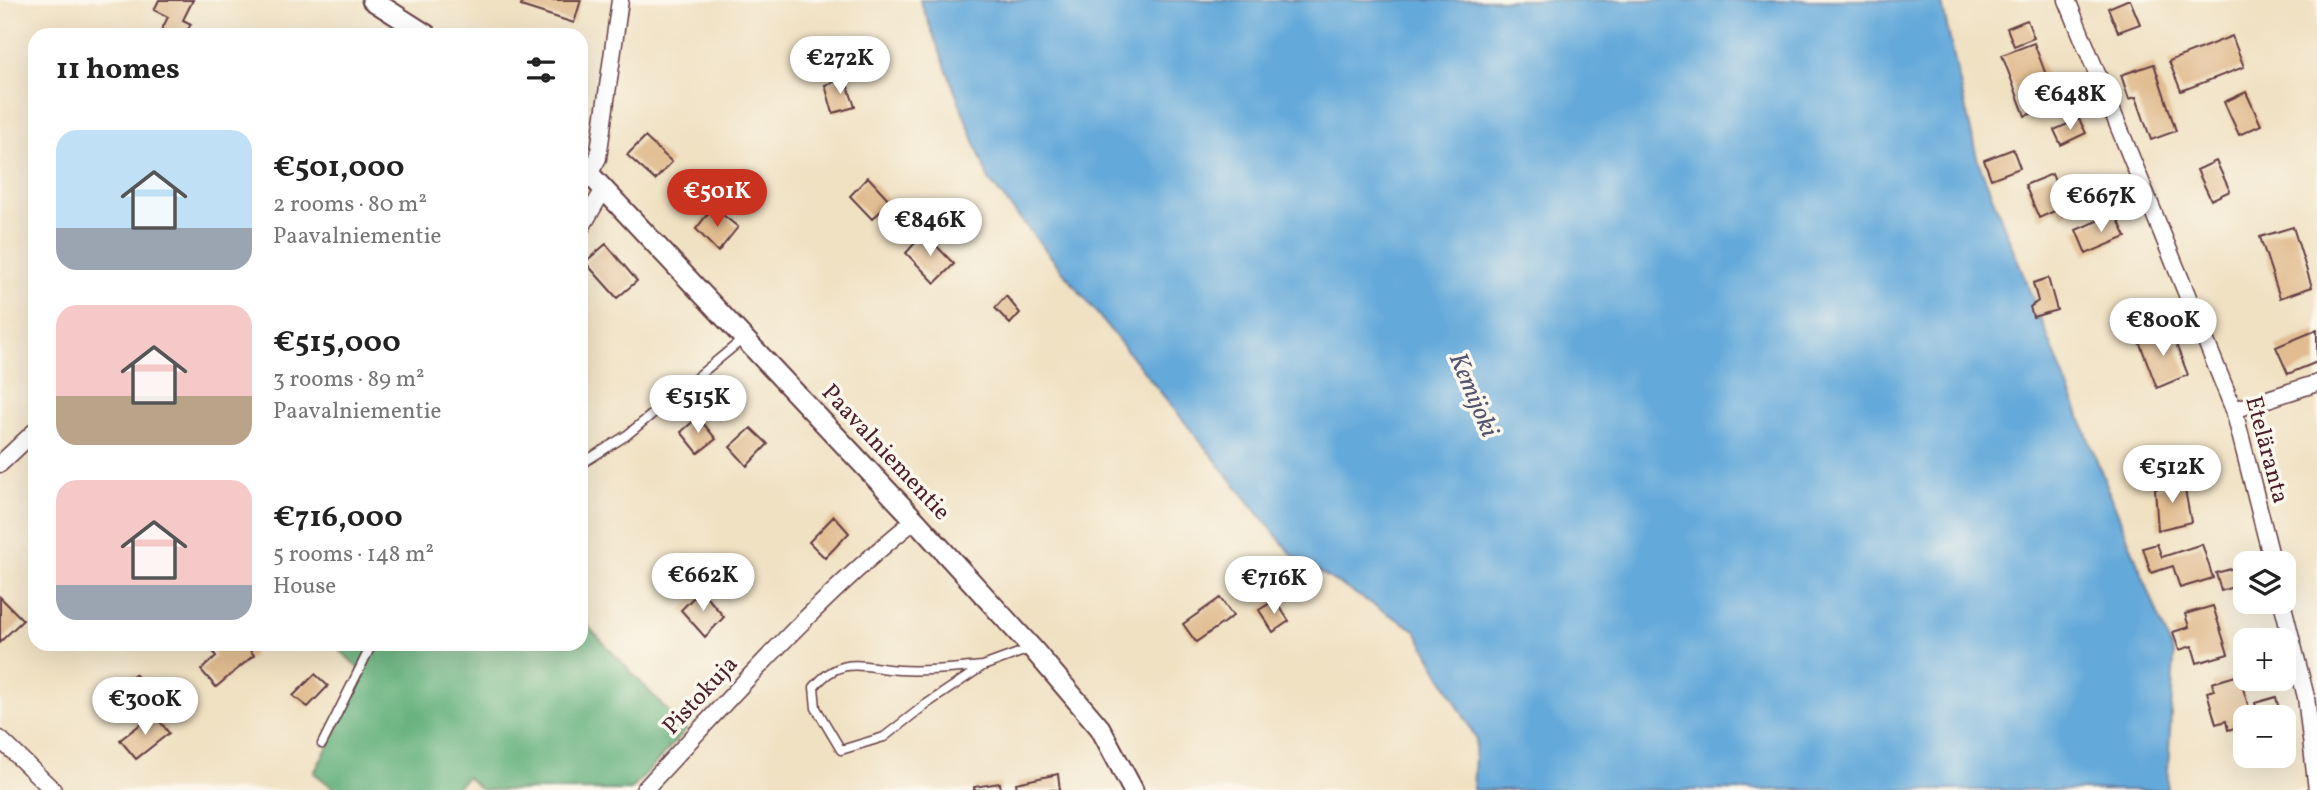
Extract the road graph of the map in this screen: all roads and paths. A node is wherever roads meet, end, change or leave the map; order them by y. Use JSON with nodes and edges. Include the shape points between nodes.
{"nodes":[{"id":1,"x":372,"y":0,"type":"edge"},
{"id":2,"x":620,"y":0,"type":"edge"},
{"id":3,"x":2067,"y":0,"type":"edge"},
{"id":4,"x":416,"y":28,"type":"edge"},
{"id":5,"x":588,"y":166,"type":"edge"},
{"id":6,"x":588,"y":172,"type":"edge"},
{"id":7,"x":604,"y":189,"type":"junction"},
{"id":8,"x":588,"y":216,"type":"edge"},
{"id":9,"x":743,"y":339,"type":"junction"},
{"id":10,"x":2317,"y":383,"type":"edge"},
{"id":11,"x":2234,"y":410,"type":"junction"},
{"id":12,"x":28,"y":438,"type":"edge"},
{"id":13,"x":588,"y":460,"type":"edge"},
{"id":14,"x":0,"y":464,"type":"edge"},
{"id":15,"x":915,"y":520,"type":"junction"},
{"id":16,"x":2270,"y":551,"type":"edge"},
{"id":17,"x":2285,"y":614,"type":"edge"},
{"id":18,"x":1032,"y":649,"type":"junction"},
{"id":19,"x":368,"y":651,"type":"edge"},
{"id":20,"x":983,"y":666,"type":"junction"},
{"id":21,"x":0,"y":739,"type":"edge"},
{"id":22,"x":322,"y":744,"type":"dead end"},
{"id":23,"x":53,"y":790,"type":"edge"},
{"id":24,"x":644,"y":790,"type":"edge"},
{"id":25,"x":1133,"y":790,"type":"edge"},
{"id":26,"x":2316,"y":790,"type":"edge"}],
"edges":[{"from":1,"to":4,"type":"street"},
{"from":2,"to":5,"type":"street","via":[[598,158]]},
{"from":3,"to":11,"type":"street","name":"Eteläranta"},
{"from":6,"to":7,"type":"street","name":"Paavalniementie"},
{"from":7,"to":8,"type":"street"},
{"from":7,"to":9,"type":"street","name":"Paavalniementie"},
{"from":9,"to":13,"type":"lane","via":[[627,435]]},
{"from":9,"to":15,"type":"street","name":"Paavalniementie"},
{"from":10,"to":11,"type":"street"},
{"from":11,"to":16,"type":"street","name":"Eteläranta"},
{"from":12,"to":14,"type":"street"},
{"from":15,"to":18,"type":"street","name":"Paavalniementie"},
{"from":15,"to":24,"type":"street","name":"Pistokuja","via":[[872,554]]},
{"from":17,"to":26,"type":"street","via":[[2306,697]]},
{"from":18,"to":20,"type":"lane"},
{"from":18,"to":25,"type":"street","name":"Paavalniementie","via":[[1100,728]]},
{"from":19,"to":22,"type":"lane"},
{"from":20,"to":20,"type":"lane","via":[[900,670],[861,664],[827,672],[814,687],[816,708],[841,750],[884,737]]},
{"from":21,"to":23,"type":"street"}]}
